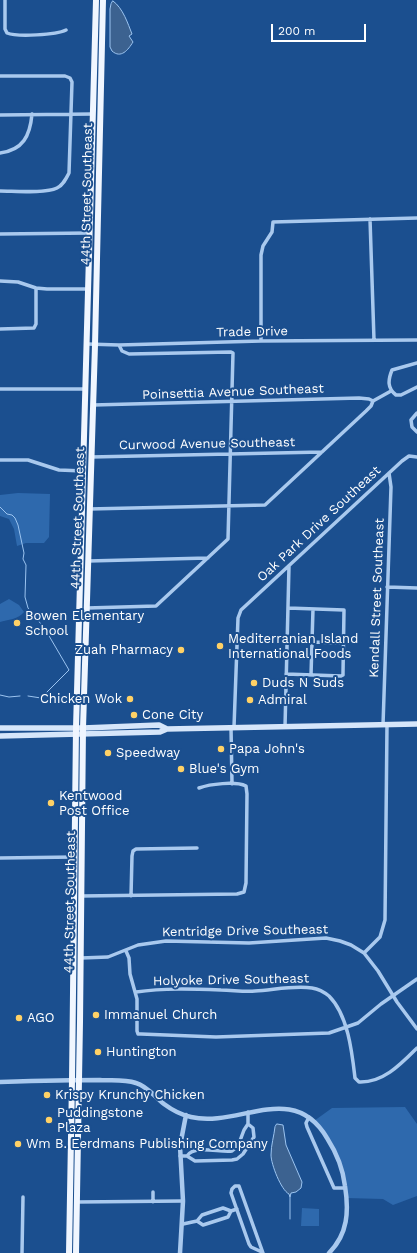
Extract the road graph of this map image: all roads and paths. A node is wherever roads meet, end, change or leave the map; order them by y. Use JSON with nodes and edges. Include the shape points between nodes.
{"nodes":[{"id":1,"x":5,"y":0,"type":"edge"},
{"id":2,"x":96,"y":0,"type":"edge"},
{"id":3,"x":103,"y":0,"type":"edge"},
{"id":4,"x":95,"y":20,"type":"junction"},
{"id":5,"x":66,"y":30,"type":"dead end"},
{"id":6,"x":102,"y":32,"type":"junction"},
{"id":7,"x":0,"y":76,"type":"edge"},
{"id":8,"x":32,"y":114,"type":"junction"},
{"id":9,"x":71,"y":114,"type":"junction"},
{"id":10,"x":93,"y":114,"type":"junction"},
{"id":11,"x":0,"y":115,"type":"edge"},
{"id":12,"x":100,"y":127,"type":"junction"},
{"id":13,"x":0,"y":152,"type":"edge"},
{"id":14,"x":0,"y":191,"type":"edge"},
{"id":15,"x":91,"y":197,"type":"junction"},
{"id":16,"x":98,"y":205,"type":"junction"},
{"id":17,"x":417,"y":218,"type":"edge"},
{"id":18,"x":370,"y":219,"type":"junction"},
{"id":19,"x":90,"y":232,"type":"junction"},
{"id":20,"x":0,"y":234,"type":"edge"},
{"id":21,"x":97,"y":244,"type":"junction"},
{"id":22,"x":0,"y":281,"type":"edge"},
{"id":23,"x":36,"y":288,"type":"junction"},
{"id":24,"x":89,"y":289,"type":"junction"},
{"id":25,"x":0,"y":329,"type":"edge"},
{"id":26,"x":374,"y":340,"type":"junction"},
{"id":27,"x":417,"y":340,"type":"edge"},
{"id":28,"x":261,"y":341,"type":"junction"},
{"id":29,"x":87,"y":344,"type":"junction"},
{"id":30,"x":94,"y":345,"type":"junction"},
{"id":31,"x":119,"y":345,"type":"junction"},
{"id":32,"x":417,"y":363,"type":"edge"},
{"id":33,"x":417,"y":387,"type":"edge"},
{"id":34,"x":0,"y":389,"type":"edge"},
{"id":35,"x":86,"y":389,"type":"junction"},
{"id":36,"x":391,"y":391,"type":"junction"},
{"id":37,"x":373,"y":401,"type":"junction"},
{"id":38,"x":93,"y":402,"type":"junction"},
{"id":39,"x":232,"y":402,"type":"junction"},
{"id":40,"x":417,"y":414,"type":"edge"},
{"id":41,"x":417,"y":432,"type":"edge"},
{"id":42,"x":84,"y":448,"type":"junction"},
{"id":43,"x":322,"y":452,"type":"junction"},
{"id":44,"x":231,"y":454,"type":"junction"},
{"id":45,"x":417,"y":456,"type":"edge"},
{"id":46,"x":91,"y":457,"type":"junction"},
{"id":47,"x":0,"y":460,"type":"edge"},
{"id":48,"x":84,"y":471,"type":"junction"},
{"id":49,"x":389,"y":472,"type":"junction"},
{"id":50,"x":90,"y":483,"type":"junction"},
{"id":51,"x":229,"y":506,"type":"junction"},
{"id":52,"x":89,"y":509,"type":"junction"},
{"id":53,"x":82,"y":541,"type":"junction"},
{"id":54,"x":89,"y":549,"type":"junction"},
{"id":55,"x":208,"y":558,"type":"junction"},
{"id":56,"x":88,"y":562,"type":"junction"},
{"id":57,"x":289,"y":566,"type":"junction"},
{"id":58,"x":387,"y":587,"type":"junction"},
{"id":59,"x":417,"y":588,"type":"edge"},
{"id":60,"x":80,"y":599,"type":"junction"},
{"id":61,"x":87,"y":608,"type":"junction"},
{"id":62,"x":288,"y":608,"type":"junction"},
{"id":63,"x":313,"y":608,"type":"junction"},
{"id":64,"x":80,"y":611,"type":"junction"},
{"id":65,"x":86,"y":620,"type":"junction"},
{"id":66,"x":312,"y":642,"type":"junction"},
{"id":67,"x":344,"y":643,"type":"junction"},
{"id":68,"x":78,"y":656,"type":"junction"},
{"id":69,"x":85,"y":664,"type":"junction"},
{"id":70,"x":286,"y":674,"type":"junction"},
{"id":71,"x":311,"y":675,"type":"junction"},
{"id":72,"x":417,"y":724,"type":"edge"},
{"id":73,"x":153,"y":725,"type":"junction"},
{"id":74,"x":385,"y":725,"type":"junction"},
{"id":75,"x":233,"y":727,"type":"junction"},
{"id":76,"x":285,"y":727,"type":"junction"},
{"id":77,"x":0,"y":728,"type":"edge"},
{"id":78,"x":16,"y":728,"type":"junction"},
{"id":79,"x":167,"y":729,"type":"junction"},
{"id":80,"x":79,"y":731,"type":"junction"},
{"id":81,"x":145,"y":733,"type":"junction"},
{"id":82,"x":0,"y":736,"type":"edge"},
{"id":83,"x":6,"y":736,"type":"junction"},
{"id":84,"x":232,"y":784,"type":"junction"},
{"id":85,"x":199,"y":788,"type":"dead end"},
{"id":86,"x":75,"y":836,"type":"junction"},
{"id":87,"x":82,"y":845,"type":"junction"},
{"id":88,"x":197,"y":848,"type":"dead end"},
{"id":89,"x":74,"y":857,"type":"junction"},
{"id":90,"x":0,"y":858,"type":"edge"},
{"id":91,"x":82,"y":869,"type":"junction"},
{"id":92,"x":81,"y":896,"type":"junction"},
{"id":93,"x":131,"y":896,"type":"junction"},
{"id":94,"x":74,"y":948,"type":"junction"},
{"id":95,"x":126,"y":951,"type":"junction"},
{"id":96,"x":364,"y":953,"type":"junction"},
{"id":97,"x":81,"y":958,"type":"junction"},
{"id":98,"x":417,"y":979,"type":"edge"},
{"id":99,"x":136,"y":992,"type":"junction"},
{"id":100,"x":393,"y":995,"type":"junction"},
{"id":101,"x":73,"y":997,"type":"junction"},
{"id":102,"x":80,"y":1022,"type":"junction"},
{"id":103,"x":346,"y":1028,"type":"junction"},
{"id":104,"x":417,"y":1028,"type":"edge"},
{"id":105,"x":417,"y":1048,"type":"edge"},
{"id":106,"x":72,"y":1080,"type":"junction"},
{"id":107,"x":79,"y":1080,"type":"junction"},
{"id":108,"x":0,"y":1082,"type":"edge"},
{"id":109,"x":248,"y":1112,"type":"junction"},
{"id":110,"x":186,"y":1115,"type":"junction"},
{"id":111,"x":309,"y":1117,"type":"junction"},
{"id":112,"x":248,"y":1124,"type":"junction"},
{"id":113,"x":71,"y":1146,"type":"junction"},
{"id":114,"x":78,"y":1151,"type":"junction"},
{"id":115,"x":180,"y":1156,"type":"junction"},
{"id":116,"x":187,"y":1156,"type":"junction"},
{"id":117,"x":71,"y":1161,"type":"junction"},
{"id":118,"x":78,"y":1168,"type":"junction"},
{"id":119,"x":70,"y":1175,"type":"junction"},
{"id":120,"x":345,"y":1188,"type":"junction"},
{"id":121,"x":153,"y":1192,"type":"dead end"},
{"id":122,"x":23,"y":1197,"type":"dead end"},
{"id":123,"x":183,"y":1201,"type":"junction"},
{"id":124,"x":77,"y":1202,"type":"junction"},
{"id":125,"x":153,"y":1202,"type":"junction"},
{"id":126,"x":237,"y":1209,"type":"junction"},
{"id":127,"x":231,"y":1211,"type":"junction"},
{"id":128,"x":197,"y":1221,"type":"junction"},
{"id":129,"x":183,"y":1224,"type":"junction"},
{"id":130,"x":263,"y":1252,"type":"edge"},
{"id":131,"x":22,"y":1253,"type":"edge"},
{"id":132,"x":69,"y":1253,"type":"edge"},
{"id":133,"x":76,"y":1253,"type":"edge"},
{"id":134,"x":180,"y":1253,"type":"edge"},
{"id":135,"x":329,"y":1253,"type":"edge"}],
"edges":[{"from":1,"to":5,"type":"street","via":[[7,33],[55,34]]},
{"from":2,"to":4,"type":"main road","name":"44th Street Southeast"},
{"from":3,"to":6,"type":"main road","name":"44th Street Southeast"},
{"from":4,"to":6,"type":"main road","via":[[97,28]]},
{"from":4,"to":10,"type":"main road","name":"44th Street Southeast"},
{"from":6,"to":12,"type":"main road","name":"44th Street Southeast"},
{"from":7,"to":9,"type":"street","via":[[70,78]]},
{"from":8,"to":9,"type":"street"},
{"from":8,"to":11,"type":"street"},
{"from":8,"to":13,"type":"street","via":[[27,137],[16,148]]},
{"from":9,"to":10,"type":"street"},
{"from":9,"to":14,"type":"street","via":[[69,173],[65,182],[50,191]]},
{"from":10,"to":12,"type":"main road","via":[[98,118]]},
{"from":10,"to":15,"type":"main road","name":"44th Street Southeast"},
{"from":12,"to":16,"type":"main road","name":"44th Street Southeast"},
{"from":15,"to":16,"type":"main road"},
{"from":15,"to":19,"type":"main road","name":"44th Street Southeast"},
{"from":16,"to":21,"type":"main road","name":"44th Street Southeast"},
{"from":17,"to":18,"type":"street"},
{"from":18,"to":26,"type":"street"},
{"from":18,"to":28,"type":"street","via":[[273,222],[272,232],[263,246],[261,255]]},
{"from":19,"to":20,"type":"street"},
{"from":19,"to":21,"type":"main road"},
{"from":19,"to":24,"type":"main road","name":"44th Street Southeast"},
{"from":21,"to":30,"type":"main road","name":"44th Street Southeast"},
{"from":22,"to":23,"type":"street","via":[[18,282]]},
{"from":23,"to":24,"type":"street"},
{"from":23,"to":25,"type":"street","via":[[34,328]]},
{"from":24,"to":29,"type":"main road","name":"44th Street Southeast"},
{"from":26,"to":27,"type":"street","name":"Trade Drive"},
{"from":26,"to":28,"type":"street","name":"Trade Drive"},
{"from":28,"to":31,"type":"street","name":"Trade Drive"},
{"from":29,"to":30,"type":"street","name":"Trade Drive"},
{"from":29,"to":35,"type":"main road","name":"44th Street Southeast"},
{"from":30,"to":31,"type":"street","name":"Trade Drive"},
{"from":30,"to":38,"type":"main road","name":"44th Street Southeast"},
{"from":31,"to":39,"type":"street","via":[[122,351],[129,354],[231,352],[234,355]]},
{"from":32,"to":36,"type":"street","via":[[392,370],[388,383]]},
{"from":33,"to":36,"type":"street","via":[[400,395]]},
{"from":34,"to":35,"type":"street"},
{"from":35,"to":38,"type":"main road","via":[[91,392]]},
{"from":35,"to":42,"type":"main road","name":"44th Street Southeast"},
{"from":36,"to":37,"type":"street"},
{"from":37,"to":39,"type":"street","name":"Poinsettia Avenue Southeast","via":[[359,398]]},
{"from":37,"to":43,"type":"street","via":[[371,406]]},
{"from":38,"to":39,"type":"street","name":"Poinsettia Avenue Southeast"},
{"from":38,"to":46,"type":"main road","name":"44th Street Southeast"},
{"from":39,"to":44,"type":"street"},
{"from":40,"to":41,"type":"street","via":[[411,420],[412,427]]},
{"from":42,"to":46,"type":"main road"},
{"from":42,"to":48,"type":"main road","name":"44th Street Southeast"},
{"from":43,"to":44,"type":"street","name":"Curwood Avenue Southeast"},
{"from":43,"to":51,"type":"street","via":[[265,504]]},
{"from":44,"to":46,"type":"street","name":"Curwood Avenue Southeast"},
{"from":44,"to":51,"type":"street"},
{"from":45,"to":49,"type":"street","name":"Oak Park Drive Southeast","via":[[406,457]]},
{"from":46,"to":50,"type":"main road","name":"44th Street Southeast"},
{"from":47,"to":48,"type":"street","via":[[28,460],[59,470]]},
{"from":48,"to":50,"type":"main road"},
{"from":48,"to":53,"type":"main road","name":"44th Street Southeast"},
{"from":49,"to":57,"type":"street","name":"Oak Park Drive Southeast"},
{"from":49,"to":58,"type":"street","name":"Kendall Street Southeast","via":[[391,487]]},
{"from":50,"to":52,"type":"main road","name":"44th Street Southeast"},
{"from":51,"to":52,"type":"street"},
{"from":51,"to":55,"type":"street","via":[[228,539]]},
{"from":52,"to":54,"type":"main road","name":"44th Street Southeast"},
{"from":53,"to":54,"type":"main road"},
{"from":53,"to":60,"type":"main road","name":"44th Street Southeast"},
{"from":54,"to":56,"type":"main road","name":"44th Street Southeast"},
{"from":55,"to":56,"type":"street"},
{"from":55,"to":61,"type":"street","via":[[156,606]]},
{"from":56,"to":61,"type":"main road","name":"44th Street Southeast"},
{"from":57,"to":62,"type":"street"},
{"from":57,"to":75,"type":"street","name":"Oak Park Drive Southeast","via":[[244,607],[239,616]]},
{"from":58,"to":59,"type":"street"},
{"from":58,"to":74,"type":"street","name":"Kendall Street Southeast"},
{"from":60,"to":61,"type":"main road"},
{"from":60,"to":64,"type":"main road","name":"44th Street Southeast"},
{"from":61,"to":65,"type":"main road","name":"44th Street Southeast"},
{"from":62,"to":63,"type":"street"},
{"from":62,"to":70,"type":"street"},
{"from":63,"to":66,"type":"street"},
{"from":63,"to":67,"type":"street","via":[[344,610]]},
{"from":64,"to":65,"type":"main road"},
{"from":64,"to":68,"type":"main road","name":"44th Street Southeast"},
{"from":65,"to":69,"type":"main road","name":"44th Street Southeast"},
{"from":66,"to":67,"type":"street"},
{"from":66,"to":71,"type":"street"},
{"from":67,"to":71,"type":"street","via":[[343,675]]},
{"from":68,"to":69,"type":"main road","via":[[83,658]]},
{"from":68,"to":80,"type":"main road","name":"44th Street Southeast"},
{"from":69,"to":80,"type":"main road","name":"44th Street Southeast"},
{"from":70,"to":71,"type":"street"},
{"from":70,"to":76,"type":"street"},
{"from":72,"to":74,"type":"main road"},
{"from":73,"to":79,"type":"main road"},
{"from":73,"to":80,"type":"main road"},
{"from":73,"to":81,"type":"main road","via":[[153,729]]},
{"from":74,"to":76,"type":"main road"},
{"from":74,"to":96,"type":"street","name":"Kendall Street Southeast","via":[[385,920],[380,937]]},
{"from":75,"to":76,"type":"main road"},
{"from":75,"to":79,"type":"main road"},
{"from":75,"to":84,"type":"street"},
{"from":77,"to":78,"type":"main road"},
{"from":78,"to":80,"type":"main road"},
{"from":78,"to":83,"type":"main road","via":[[8,730]]},
{"from":79,"to":81,"type":"main road"},
{"from":80,"to":81,"type":"main road"},
{"from":80,"to":83,"type":"main road"},
{"from":80,"to":86,"type":"main road","name":"44th Street Southeast"},
{"from":80,"to":87,"type":"main road","name":"44th Street Southeast"},
{"from":82,"to":83,"type":"main road"},
{"from":84,"to":85,"type":"street"},
{"from":84,"to":93,"type":"street","via":[[246,786],[244,892]]},
{"from":86,"to":87,"type":"main road"},
{"from":86,"to":89,"type":"main road","name":"44th Street Southeast"},
{"from":87,"to":91,"type":"main road","name":"44th Street Southeast"},
{"from":88,"to":93,"type":"street","via":[[133,851]]},
{"from":89,"to":90,"type":"street"},
{"from":89,"to":91,"type":"main road","via":[[79,860]]},
{"from":89,"to":94,"type":"main road","name":"44th Street Southeast"},
{"from":91,"to":92,"type":"main road","name":"44th Street Southeast"},
{"from":92,"to":93,"type":"street"},
{"from":92,"to":97,"type":"main road","name":"44th Street Southeast"},
{"from":94,"to":97,"type":"main road"},
{"from":94,"to":101,"type":"main road","name":"44th Street Southeast"},
{"from":95,"to":96,"type":"street","name":"Kentridge Drive Southeast","via":[[138,945],[166,941],[249,943],[326,938],[340,940]]},
{"from":95,"to":97,"type":"street","name":"Kentridge Drive Southeast","via":[[108,957]]},
{"from":95,"to":99,"type":"street"},
{"from":96,"to":100,"type":"street","name":"Kentridge Drive Southeast"},
{"from":97,"to":102,"type":"main road","name":"44th Street Southeast"},
{"from":98,"to":100,"type":"street"},
{"from":99,"to":103,"type":"street","name":"Holyoke Drive Southeast","via":[[311,988],[328,995],[338,1008]]},
{"from":99,"to":103,"type":"street","via":[[138,1034],[239,1037],[329,1033]]},
{"from":100,"to":103,"type":"street","via":[[358,1023]]},
{"from":100,"to":104,"type":"street","name":"Kentridge Drive Southeast"},
{"from":101,"to":102,"type":"main road","via":[[79,1003]]},
{"from":101,"to":106,"type":"main road","name":"44th Street Southeast"},
{"from":102,"to":107,"type":"main road","name":"44th Street Southeast"},
{"from":103,"to":105,"type":"street","name":"Holyoke Drive Southeast","via":[[356,1081],[363,1082],[387,1074]]},
{"from":106,"to":107,"type":"street"},
{"from":106,"to":108,"type":"street"},
{"from":106,"to":113,"type":"main road","name":"44th Street Southeast"},
{"from":107,"to":110,"type":"street","via":[[136,1083],[165,1105]]},
{"from":107,"to":114,"type":"main road","name":"44th Street Southeast"},
{"from":109,"to":110,"type":"street","via":[[212,1118]]},
{"from":109,"to":111,"type":"street","via":[[286,1108]]},
{"from":109,"to":112,"type":"street"},
{"from":110,"to":115,"type":"street"},
{"from":111,"to":120,"type":"street","via":[[323,1130],[331,1144],[339,1162]]},
{"from":111,"to":120,"type":"street","via":[[307,1127],[334,1188]]},
{"from":112,"to":116,"type":"street","via":[[238,1146],[232,1151],[195,1150]]},
{"from":112,"to":116,"type":"street","via":[[253,1128],[254,1136],[240,1158],[195,1161]]},
{"from":113,"to":114,"type":"main road"},
{"from":113,"to":117,"type":"main road","name":"44th Street Southeast"},
{"from":114,"to":118,"type":"main road","name":"44th Street Southeast"},
{"from":115,"to":116,"type":"street"},
{"from":115,"to":123,"type":"street"},
{"from":117,"to":118,"type":"main road","via":[[76,1163]]},
{"from":117,"to":119,"type":"main road","name":"44th Street Southeast"},
{"from":118,"to":124,"type":"main road","name":"44th Street Southeast"},
{"from":119,"to":124,"type":"main road","via":[[72,1198]]},
{"from":119,"to":132,"type":"main road","name":"44th Street Southeast"},
{"from":120,"to":135,"type":"street","via":[[347,1207],[344,1230],[339,1242]]},
{"from":121,"to":125,"type":"street"},
{"from":122,"to":131,"type":"street"},
{"from":123,"to":125,"type":"street"},
{"from":123,"to":129,"type":"street"},
{"from":124,"to":125,"type":"street"},
{"from":124,"to":133,"type":"main road","name":"44th Street Southeast"},
{"from":126,"to":127,"type":"street"},
{"from":126,"to":130,"type":"street","via":[[249,1244]]},
{"from":126,"to":130,"type":"street","via":[[231,1191],[239,1186]]},
{"from":127,"to":128,"type":"street","via":[[223,1208],[201,1216]]},
{"from":127,"to":128,"type":"street","via":[[228,1217],[203,1225]]},
{"from":128,"to":129,"type":"street"},
{"from":129,"to":134,"type":"street"}]}
